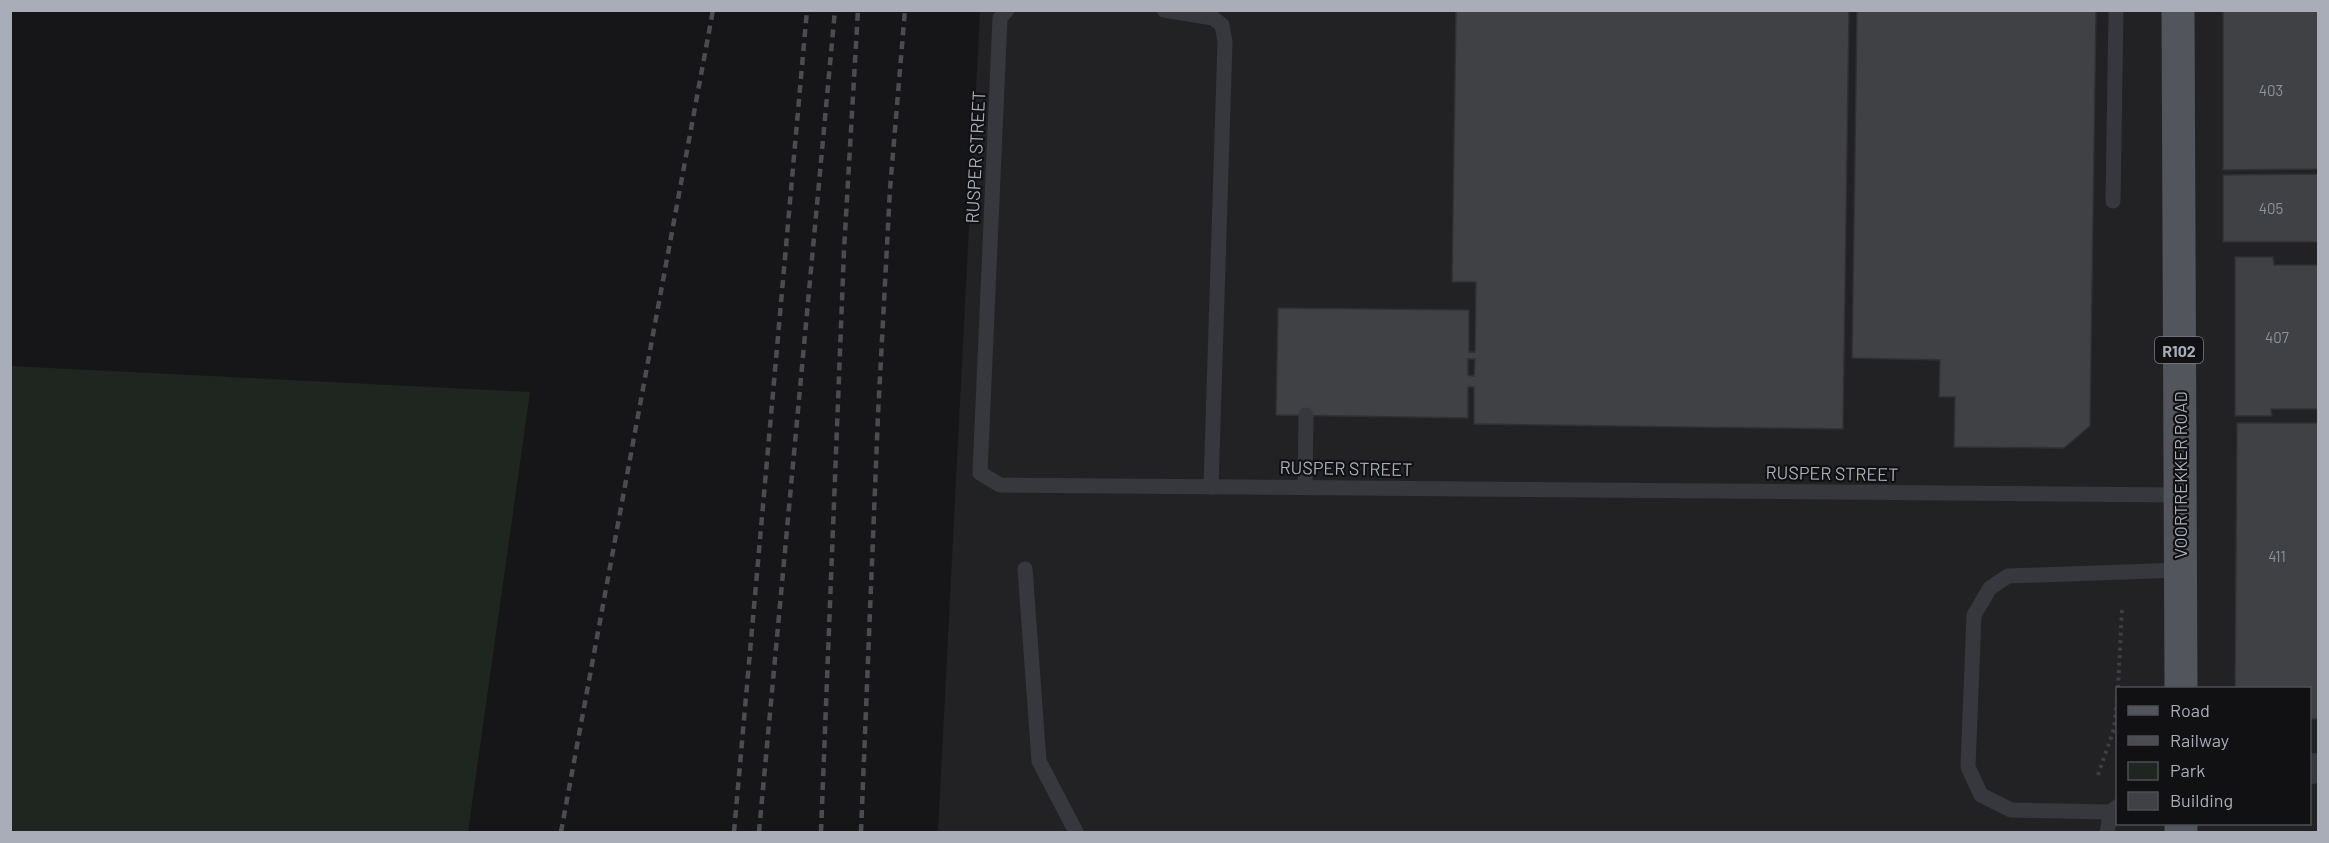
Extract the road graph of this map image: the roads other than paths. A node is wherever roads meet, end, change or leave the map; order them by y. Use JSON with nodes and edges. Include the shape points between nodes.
{"nodes":[{"id":1,"x":1007,"y":10,"type":"edge"},
{"id":2,"x":1164,"y":10,"type":"edge"},
{"id":3,"x":2116,"y":10,"type":"edge"},
{"id":4,"x":2178,"y":10,"type":"edge"},
{"id":5,"x":2113,"y":201,"type":"dead end"},
{"id":6,"x":1305,"y":415,"type":"dead end"},
{"id":7,"x":1211,"y":487,"type":"junction"},
{"id":8,"x":1305,"y":487,"type":"junction"},
{"id":9,"x":2180,"y":495,"type":"junction"},
{"id":10,"x":1025,"y":569,"type":"dead end"},
{"id":11,"x":2181,"y":570,"type":"junction"},
{"id":12,"x":2181,"y":687,"type":"edge"},
{"id":13,"x":2114,"y":809,"type":"edge"},
{"id":14,"x":1076,"y":832,"type":"edge"},
{"id":15,"x":2107,"y":832,"type":"edge"}],
"edges":[{"from":1,"to":7,"type":"lane","name":"RUSPER STREET","via":[[1000,18],[980,473],[1000,485]]},
{"from":2,"to":7,"type":"lane","via":[[1213,18],[1222,25],[1226,42]]},
{"from":3,"to":5,"type":"lane"},
{"from":4,"to":9,"type":"main road","name":"VOORTREKKER ROAD","number":"R102"},
{"from":6,"to":8,"type":"lane"},
{"from":7,"to":8,"type":"lane","name":"RUSPER STREET"},
{"from":8,"to":9,"type":"lane","name":"RUSPER STREET"},
{"from":9,"to":11,"type":"main road","name":"VOORTREKKER ROAD","number":"R102"},
{"from":10,"to":14,"type":"lane","via":[[1039,761]]},
{"from":11,"to":12,"type":"main road","name":"VOORTREKKER ROAD","number":"R102"},
{"from":11,"to":13,"type":"lane","via":[[2008,576],[1990,588],[1974,615],[1968,768],[1981,795],[2011,810]]},
{"from":13,"to":15,"type":"lane"}]}
